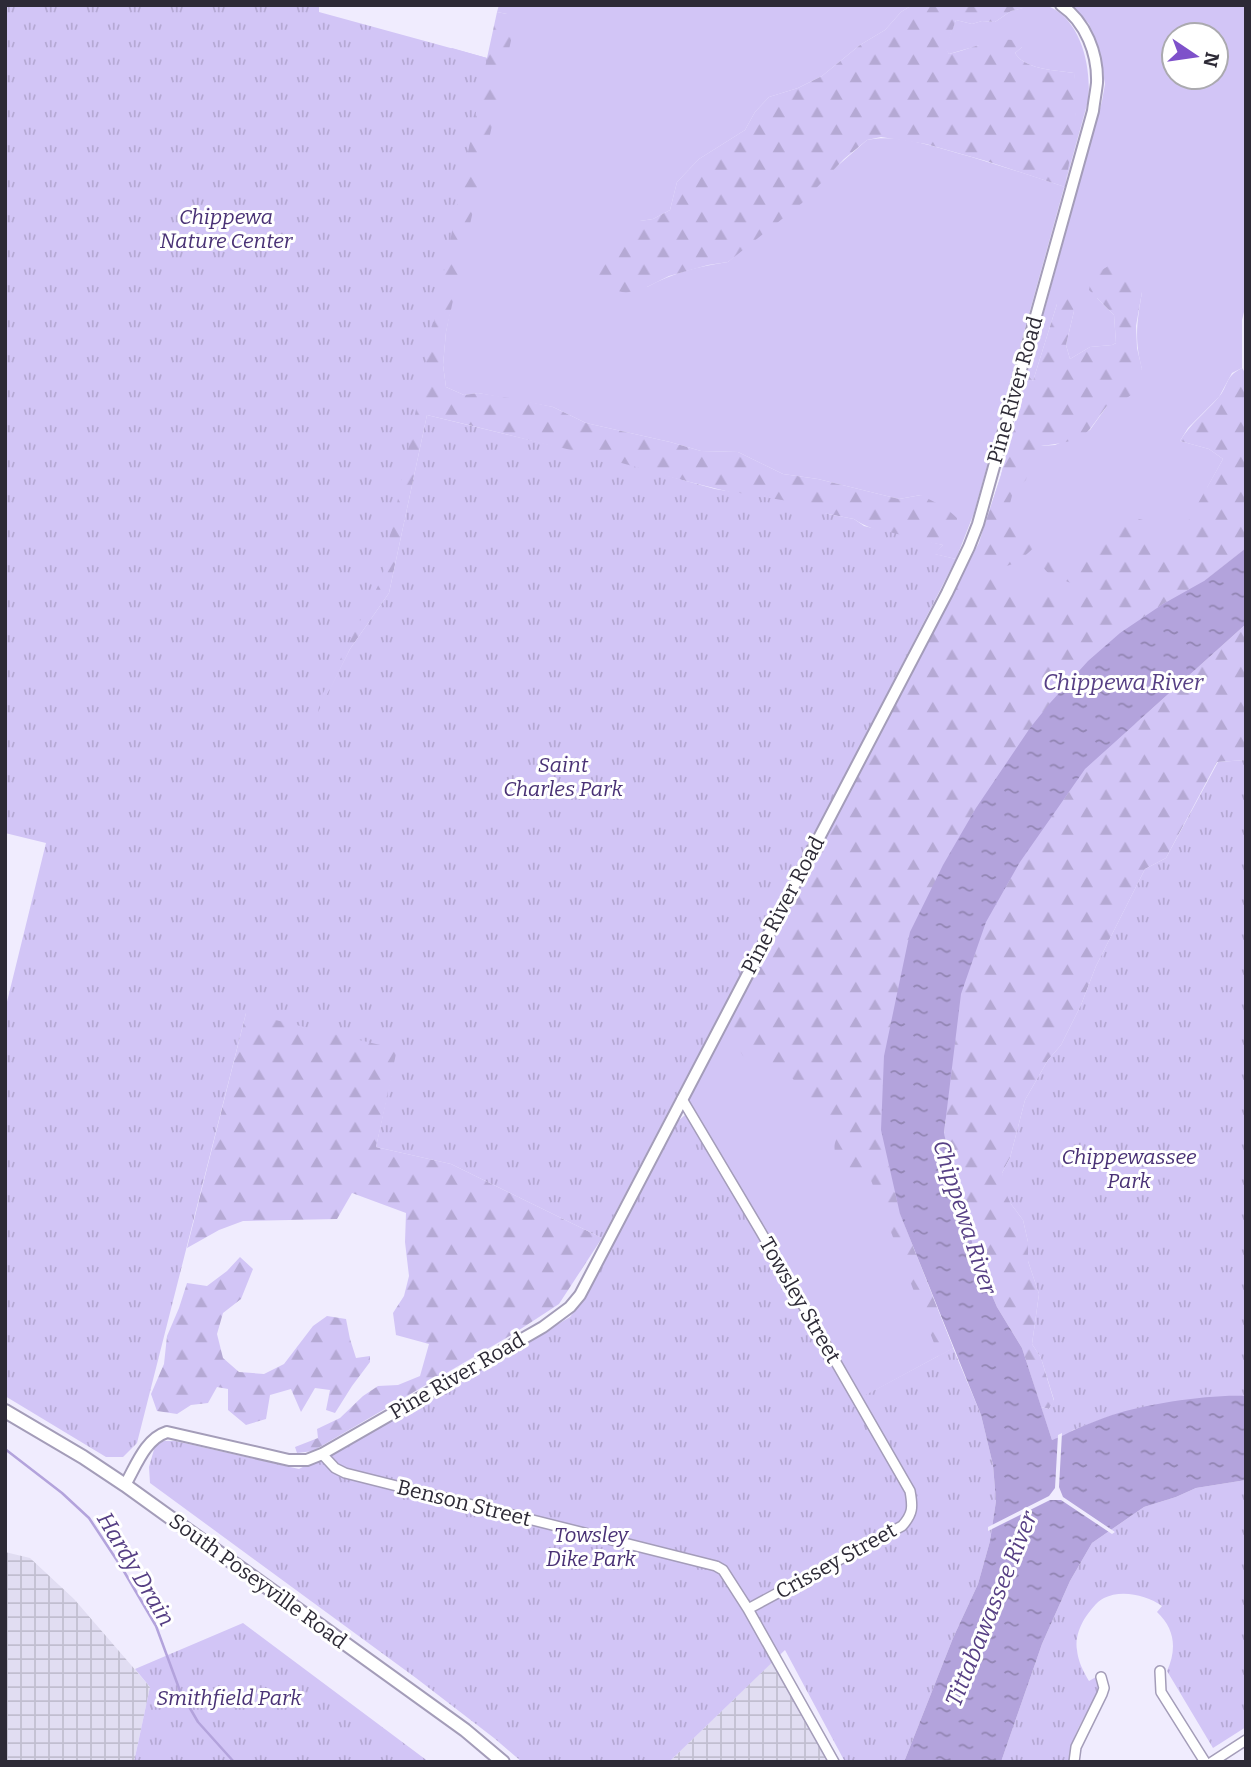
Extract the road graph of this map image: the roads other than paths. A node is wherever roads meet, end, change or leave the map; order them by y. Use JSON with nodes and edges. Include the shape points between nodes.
{"nodes":[{"id":1,"x":1061,"y":5,"type":"edge"},
{"id":2,"x":682,"y":1099,"type":"junction"},
{"id":3,"x":5,"y":1411,"type":"edge"},
{"id":4,"x":322,"y":1454,"type":"junction"},
{"id":5,"x":125,"y":1485,"type":"junction"},
{"id":6,"x":912,"y":1504,"type":"joint"},
{"id":7,"x":748,"y":1609,"type":"junction"},
{"id":8,"x":1160,"y":1671,"type":"dead end"},
{"id":9,"x":1101,"y":1677,"type":"dead end"},
{"id":10,"x":1246,"y":1740,"type":"edge"},
{"id":11,"x":503,"y":1762,"type":"edge"},
{"id":12,"x":834,"y":1762,"type":"edge"},
{"id":13,"x":1074,"y":1762,"type":"edge"},
{"id":14,"x":1205,"y":1762,"type":"edge"},
{"id":15,"x":1212,"y":1762,"type":"edge"}],
"edges":[{"from":1,"to":2,"type":"street","name":"Pine River Road","via":[[1084,30],[1096,65],[1097,86],[978,524],[947,593]]},
{"from":2,"to":4,"type":"street","name":"Pine River Road","via":[[570,1307]]},
{"from":2,"to":6,"type":"street","name":"Towsley Street","via":[[910,1491]]},
{"from":3,"to":5,"type":"main road","name":"South Poseyville Road"},
{"from":4,"to":5,"type":"street","name":"Pine River Road","via":[[289,1460],[167,1432],[150,1442]]},
{"from":4,"to":7,"type":"street","name":"Benson Street","via":[[345,1473],[716,1566]]},
{"from":5,"to":11,"type":"main road","name":"South Poseyville Road"},
{"from":6,"to":7,"type":"street","name":"Crissey Street","via":[[910,1517],[902,1526]]},
{"from":7,"to":12,"type":"street","name":"Benson Street"},
{"from":8,"to":14,"type":"street","via":[[1161,1692]]},
{"from":9,"to":13,"type":"street","via":[[1104,1688],[1076,1747]]},
{"from":10,"to":15,"type":"street"}]}
